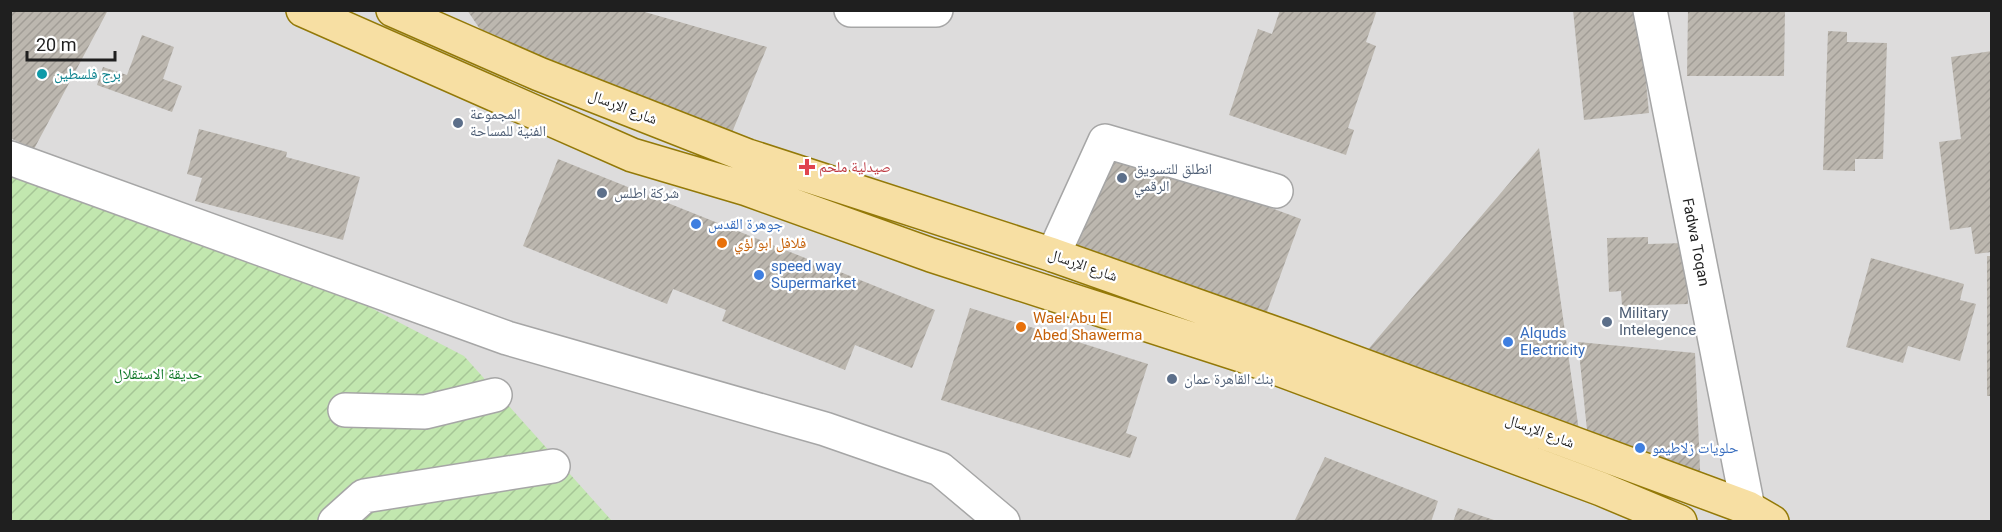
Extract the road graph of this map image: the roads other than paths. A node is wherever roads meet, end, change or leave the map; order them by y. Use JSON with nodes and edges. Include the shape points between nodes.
{"nodes":[{"id":1,"x":303,"y":10,"type":"edge"},
{"id":2,"x":851,"y":10,"type":"edge"},
{"id":3,"x":936,"y":10,"type":"edge"},
{"id":4,"x":1650,"y":10,"type":"edge"},
{"id":5,"x":396,"y":11,"type":"edge"},
{"id":6,"x":449,"y":24,"type":"edge"},
{"id":7,"x":10,"y":158,"type":"edge"},
{"id":8,"x":1276,"y":191,"type":"dead end"},
{"id":9,"x":1053,"y":255,"type":"junction"},
{"id":10,"x":495,"y":394,"type":"dead end"},
{"id":11,"x":345,"y":410,"type":"dead end"},
{"id":12,"x":553,"y":466,"type":"dead end"},
{"id":13,"x":1760,"y":515,"type":"edge"},
{"id":14,"x":335,"y":522,"type":"edge"},
{"id":15,"x":1003,"y":522,"type":"edge"},
{"id":16,"x":1680,"y":522,"type":"edge"}],
"edges":[{"from":1,"to":16,"type":"main road","via":[[632,155],[747,189],[931,255],[1240,355]]},
{"from":2,"to":3,"type":"street"},
{"from":4,"to":13,"type":"street","name":"Fadwa Toqan"},
{"from":5,"to":6,"type":"main road","name":"شارع الإرسال"},
{"from":6,"to":9,"type":"main road","name":"شارع الإرسال","via":[[539,74],[748,156]]},
{"from":7,"to":15,"type":"street","via":[[507,338],[825,429],[940,469]]},
{"from":8,"to":9,"type":"street","via":[[1105,141]]},
{"from":9,"to":13,"type":"main road","name":"شارع الإرسال","via":[[1302,343]]},
{"from":10,"to":11,"type":"street","via":[[425,412]]},
{"from":12,"to":14,"type":"street","via":[[364,496]]}]}
